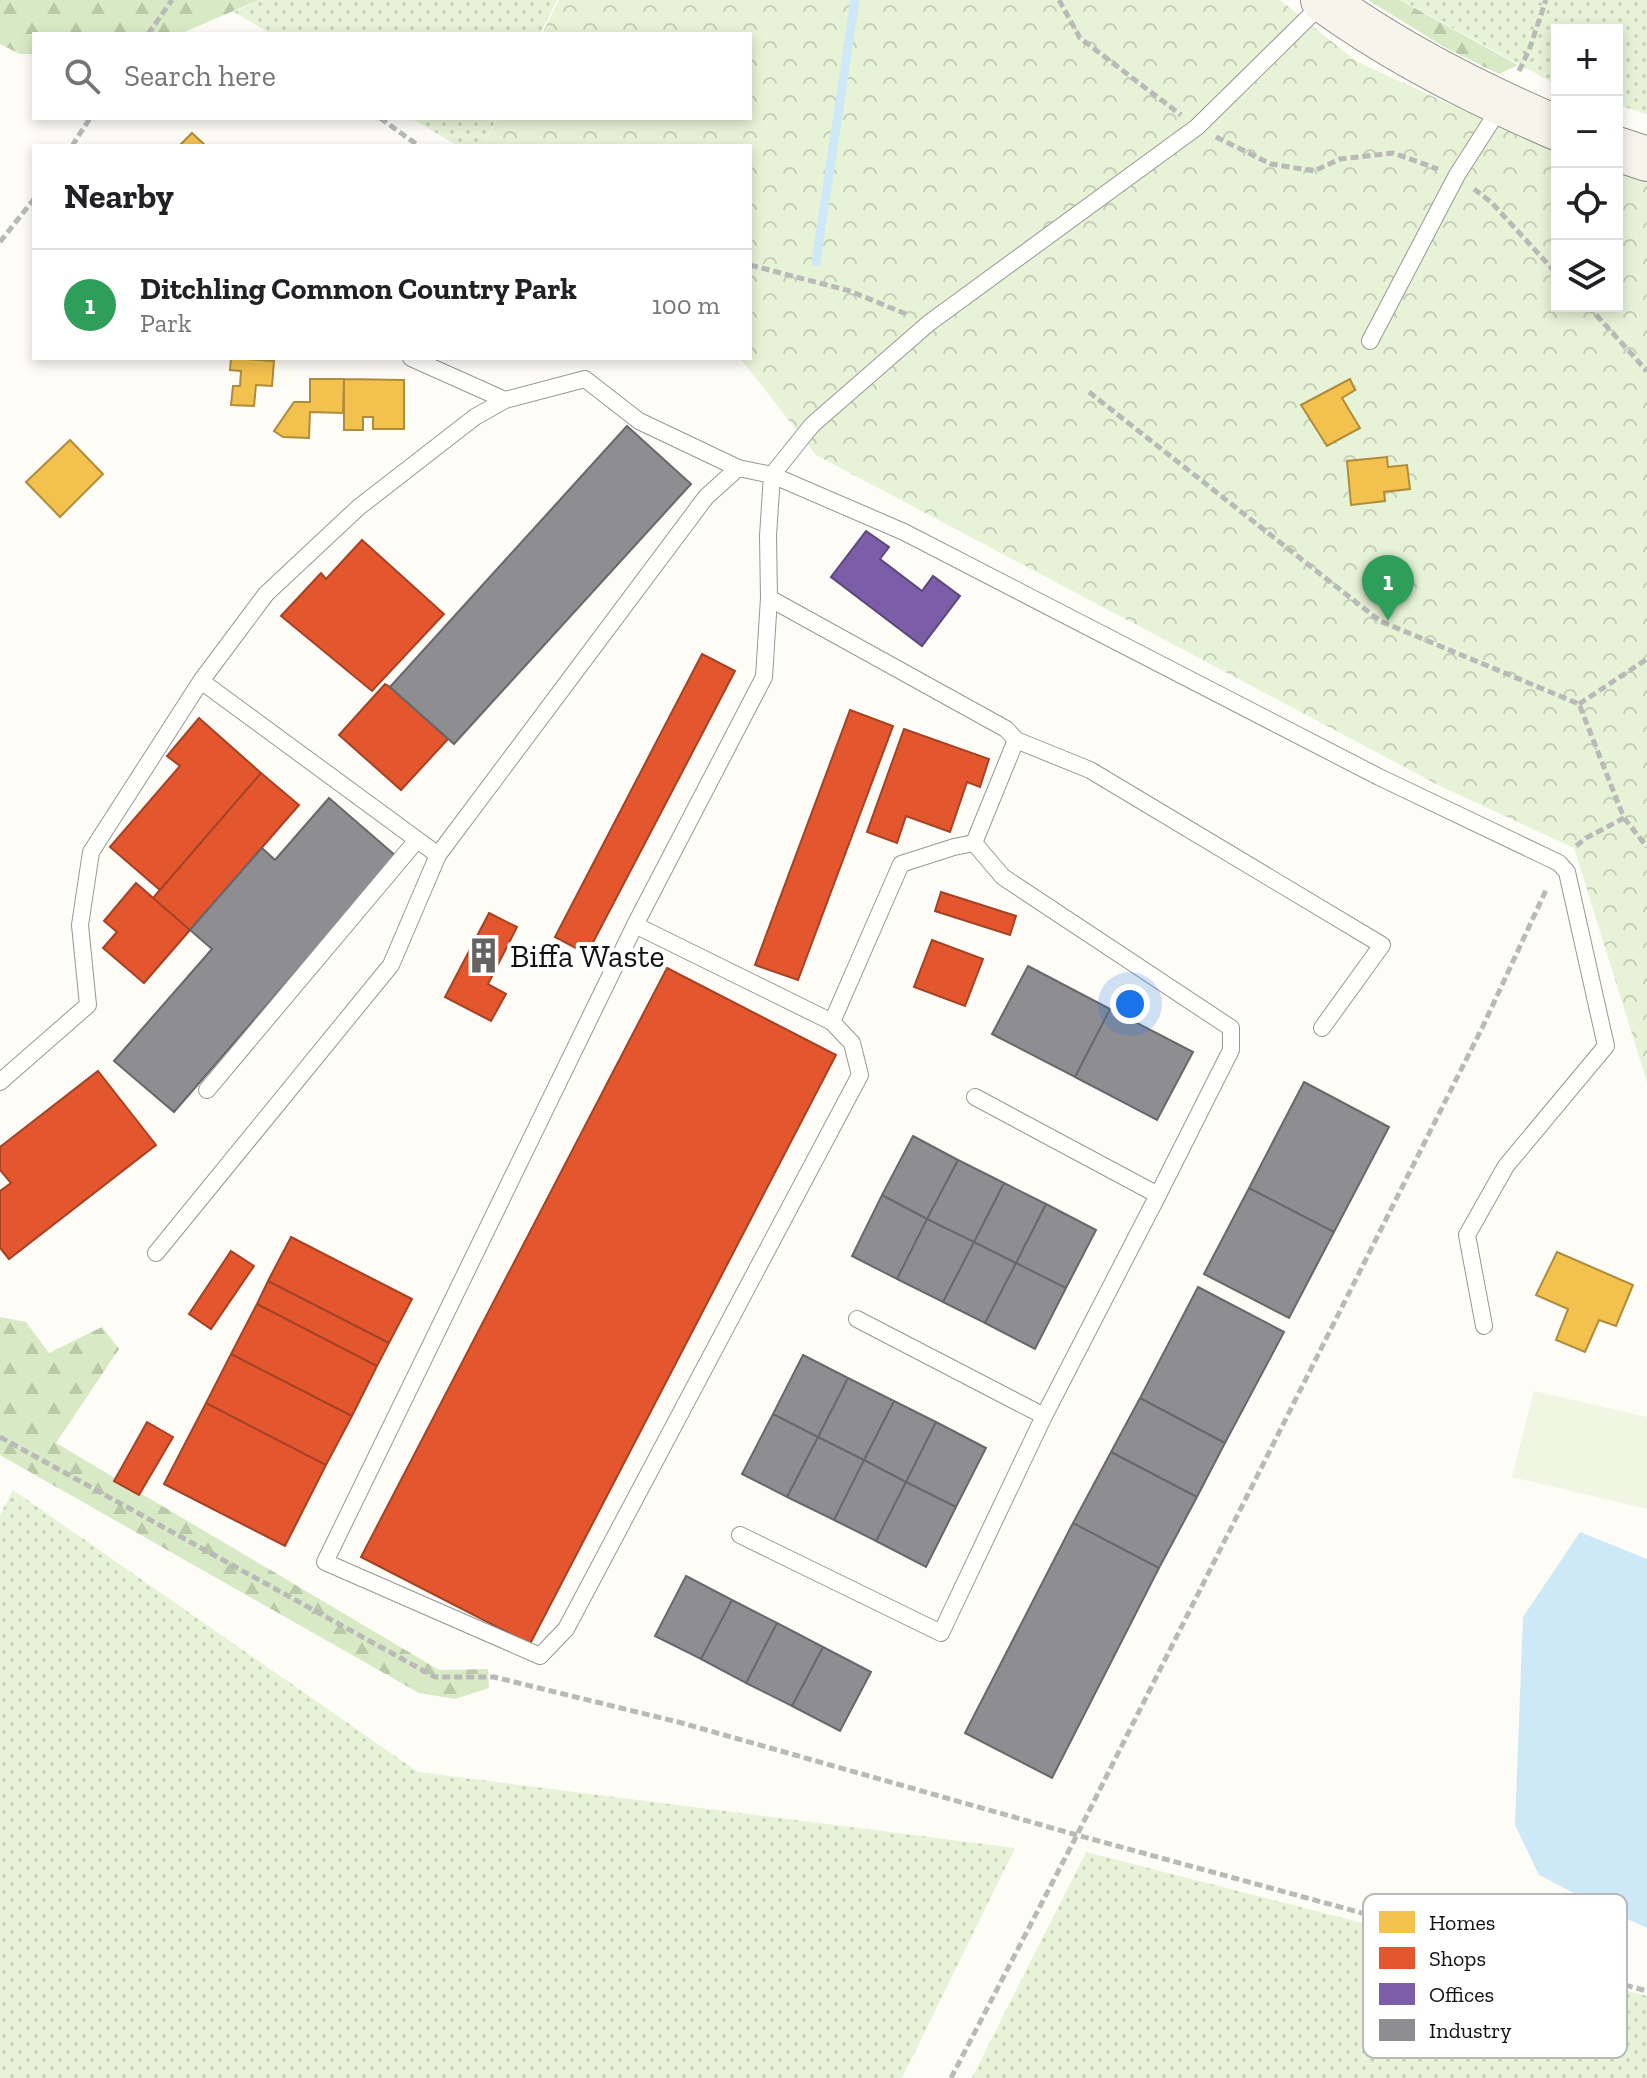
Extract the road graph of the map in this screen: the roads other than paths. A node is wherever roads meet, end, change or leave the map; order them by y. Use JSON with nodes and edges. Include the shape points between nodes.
{"nodes":[{"id":1,"x":1324,"y":1,"type":"edge"},
{"id":2,"x":1502,"y":105,"type":"junction"},
{"id":3,"x":1551,"y":125,"type":"edge"},
{"id":4,"x":1623,"y":151,"type":"edge"},
{"id":5,"x":1647,"y":159,"type":"edge"},
{"id":6,"x":1370,"y":341,"type":"dead end"},
{"id":7,"x":415,"y":360,"type":"edge"},
{"id":8,"x":505,"y":400,"type":"junction"},
{"id":9,"x":738,"y":468,"type":"junction"},
{"id":10,"x":772,"y":475,"type":"junction"},
{"id":11,"x":769,"y":598,"type":"junction"},
{"id":12,"x":201,"y":681,"type":"junction"},
{"id":13,"x":1016,"y":740,"type":"junction"},
{"id":14,"x":417,"y":840,"type":"junction"},
{"id":15,"x":974,"y":843,"type":"junction"},
{"id":16,"x":438,"y":855,"type":"junction"},
{"id":17,"x":635,"y":925,"type":"junction"},
{"id":18,"x":832,"y":1022,"type":"junction"},
{"id":19,"x":1322,"y":1028,"type":"dead end"},
{"id":20,"x":0,"y":1082,"type":"edge"},
{"id":21,"x":207,"y":1090,"type":"dead end"},
{"id":22,"x":975,"y":1097,"type":"dead end"},
{"id":23,"x":1158,"y":1195,"type":"junction"},
{"id":24,"x":156,"y":1253,"type":"dead end"},
{"id":25,"x":857,"y":1319,"type":"dead end"},
{"id":26,"x":1484,"y":1326,"type":"dead end"},
{"id":27,"x":1044,"y":1416,"type":"junction"},
{"id":28,"x":740,"y":1535,"type":"dead end"}],
"edges":[{"from":1,"to":2,"type":"street","via":[[1425,66]]},
{"from":1,"to":10,"type":"lane","via":[[1197,127],[929,323],[812,425]]},
{"from":2,"to":3,"type":"street"},
{"from":2,"to":6,"type":"lane","via":[[1457,175]]},
{"from":4,"to":5,"type":"street"},
{"from":7,"to":8,"type":"lane"},
{"from":8,"to":9,"type":"lane","via":[[585,379],[639,421]]},
{"from":8,"to":12,"type":"lane","via":[[475,417],[359,507],[266,594]]},
{"from":9,"to":10,"type":"lane"},
{"from":9,"to":16,"type":"lane","via":[[706,497]]},
{"from":10,"to":11,"type":"lane"},
{"from":10,"to":26,"type":"lane","via":[[904,532],[1379,777],[1559,863],[1567,872],[1606,1046],[1506,1166],[1467,1235]]},
{"from":11,"to":13,"type":"lane","via":[[1006,729]]},
{"from":11,"to":17,"type":"lane","via":[[764,677]]},
{"from":12,"to":14,"type":"lane"},
{"from":12,"to":20,"type":"lane","via":[[91,852],[80,925],[88,1005]]},
{"from":13,"to":15,"type":"lane"},
{"from":13,"to":19,"type":"lane","via":[[1090,770],[1382,945]]},
{"from":14,"to":16,"type":"lane"},
{"from":14,"to":21,"type":"lane"},
{"from":15,"to":18,"type":"lane","via":[[901,864]]},
{"from":15,"to":23,"type":"lane","via":[[1003,877],[1231,1028],[1231,1050]]},
{"from":16,"to":24,"type":"lane","via":[[391,965]]},
{"from":17,"to":18,"type":"lane"},
{"from":17,"to":18,"type":"lane","via":[[325,1562],[540,1656],[566,1629],[860,1075],[852,1043]]},
{"from":22,"to":23,"type":"lane"},
{"from":23,"to":27,"type":"lane"},
{"from":25,"to":27,"type":"lane"},
{"from":27,"to":28,"type":"lane","via":[[941,1633]]}]}
